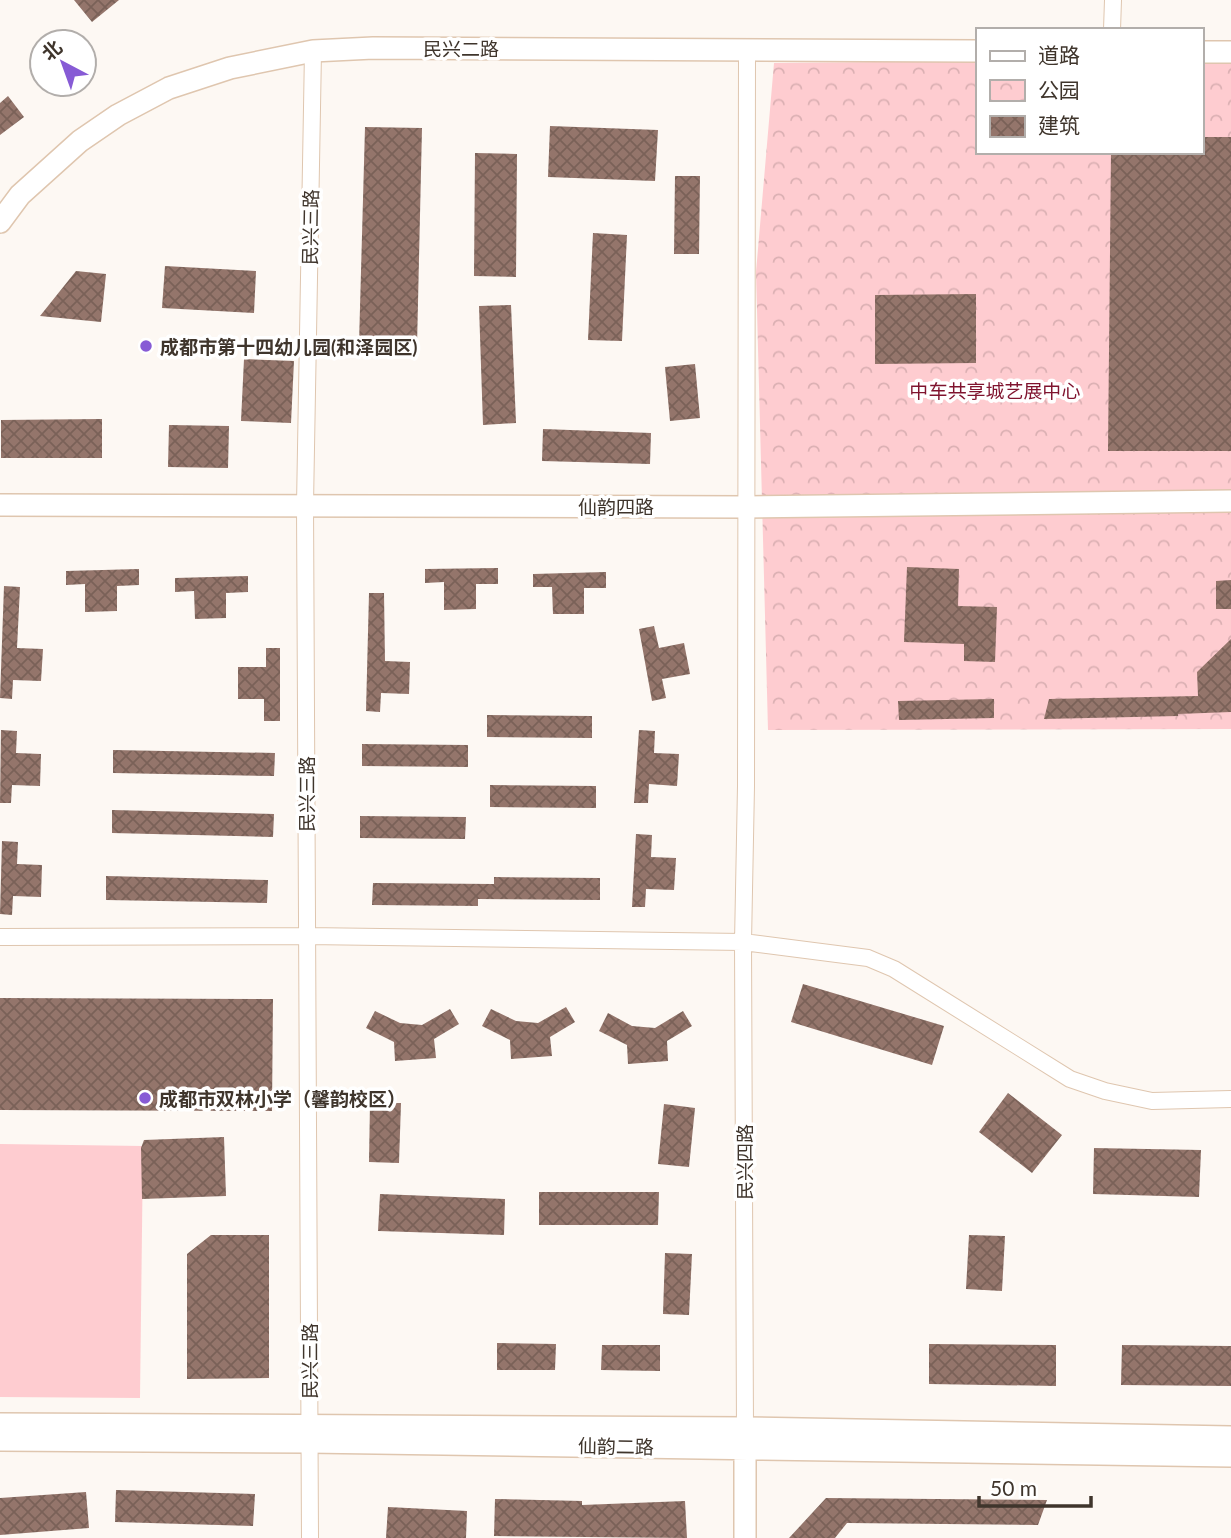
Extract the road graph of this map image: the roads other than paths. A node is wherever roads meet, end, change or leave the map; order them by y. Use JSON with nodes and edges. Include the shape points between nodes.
{"nodes":[{"id":1,"x":1113,"y":0,"type":"edge"},
{"id":2,"x":1112,"y":28,"type":"edge"},
{"id":3,"x":747,"y":50,"type":"junction"},
{"id":4,"x":313,"y":51,"type":"junction"},
{"id":5,"x":976,"y":51,"type":"edge"},
{"id":6,"x":1203,"y":52,"type":"edge"},
{"id":7,"x":1231,"y":52,"type":"edge"},
{"id":8,"x":0,"y":222,"type":"edge"},
{"id":9,"x":1231,"y":501,"type":"edge"},
{"id":10,"x":0,"y":505,"type":"edge"},
{"id":11,"x":305,"y":505,"type":"junction"},
{"id":12,"x":747,"y":507,"type":"junction"},
{"id":13,"x":307,"y":936,"type":"junction"},
{"id":14,"x":0,"y":937,"type":"edge"},
{"id":15,"x":743,"y":942,"type":"junction"},
{"id":16,"x":1231,"y":1099,"type":"edge"},
{"id":17,"x":0,"y":1424,"type":"edge"},
{"id":18,"x":309,"y":1434,"type":"junction"},
{"id":19,"x":1231,"y":1437,"type":"edge"},
{"id":20,"x":745,"y":1438,"type":"junction"},
{"id":21,"x":0,"y":1440,"type":"edge"},
{"id":22,"x":1231,"y":1456,"type":"edge"},
{"id":23,"x":310,"y":1538,"type":"edge"},
{"id":24,"x":745,"y":1538,"type":"edge"}],
"edges":[{"from":1,"to":2,"type":"street"},
{"from":3,"to":4,"type":"street","name":"民兴二路"},
{"from":3,"to":5,"type":"street","name":"民兴二路"},
{"from":3,"to":12,"type":"street","name":"民兴四路"},
{"from":4,"to":8,"type":"street","name":"民兴二路","via":[[205,76],[169,88],[118,115],[52,164]]},
{"from":4,"to":11,"type":"street","name":"民兴三路"},
{"from":6,"to":7,"type":"street"},
{"from":9,"to":12,"type":"street","name":"仙韵四路"},
{"from":10,"to":11,"type":"street","name":"仙韵四路"},
{"from":11,"to":12,"type":"street","name":"仙韵四路"},
{"from":11,"to":13,"type":"street","name":"民兴三路"},
{"from":12,"to":15,"type":"street","name":"民兴四路"},
{"from":13,"to":14,"type":"street"},
{"from":13,"to":15,"type":"street"},
{"from":13,"to":18,"type":"street","name":"民兴三路"},
{"from":15,"to":16,"type":"street","via":[[868,958],[894,969],[1070,1079],[1105,1091],[1152,1101]]},
{"from":15,"to":20,"type":"street","name":"民兴四路"},
{"from":17,"to":18,"type":"street","name":"仙韵二路"},
{"from":18,"to":20,"type":"street","name":"仙韵二路"},
{"from":18,"to":21,"type":"street","name":"仙韵二路"},
{"from":18,"to":23,"type":"street","name":"民兴三路"},
{"from":19,"to":20,"type":"street","name":"仙韵二路"},
{"from":20,"to":22,"type":"street","name":"仙韵二路"},
{"from":20,"to":24,"type":"street","name":"民兴四路"}]}
